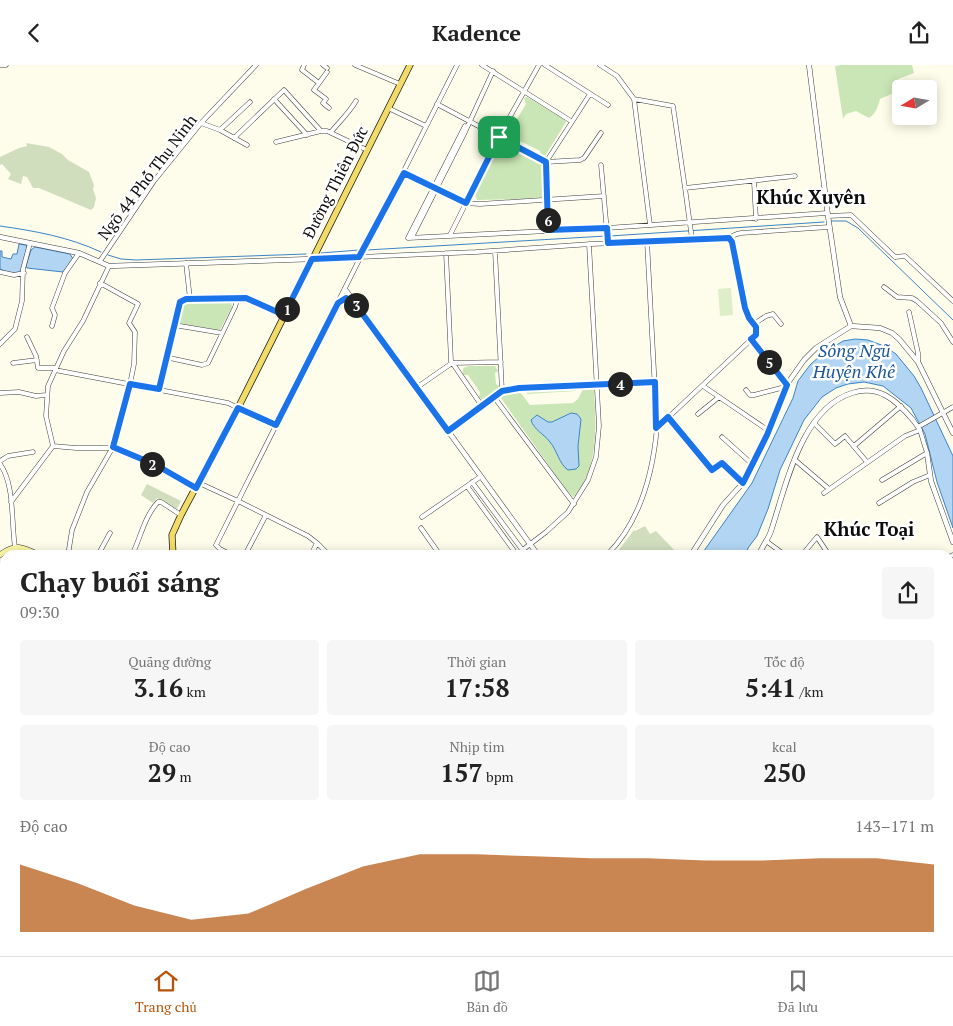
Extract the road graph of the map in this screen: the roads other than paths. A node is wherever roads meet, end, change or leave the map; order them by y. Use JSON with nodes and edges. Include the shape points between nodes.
{"nodes":[{"id":1,"x":0,"y":65,"type":"edge"},
{"id":2,"x":6,"y":65,"type":"edge"},
{"id":3,"x":256,"y":65,"type":"edge"},
{"id":4,"x":304,"y":65,"type":"edge"},
{"id":5,"x":410,"y":65,"type":"edge"},
{"id":6,"x":457,"y":65,"type":"edge"},
{"id":7,"x":482,"y":65,"type":"edge"},
{"id":8,"x":539,"y":65,"type":"edge"},
{"id":9,"x":545,"y":65,"type":"edge"},
{"id":10,"x":600,"y":65,"type":"edge"},
{"id":11,"x":809,"y":65,"type":"edge"},
{"id":12,"x":358,"y":66,"type":"edge"},
{"id":13,"x":326,"y":68,"type":"edge"},
{"id":14,"x":493,"y":71,"type":"junction"},
{"id":15,"x":319,"y":83,"type":"junction"},
{"id":16,"x":400,"y":84,"type":"junction"},
{"id":17,"x":524,"y":91,"type":"junction"},
{"id":18,"x":590,"y":94,"type":"junction"},
{"id":19,"x":274,"y":99,"type":"junction"},
{"id":20,"x":634,"y":99,"type":"junction"},
{"id":21,"x":250,"y":101,"type":"dead end"},
{"id":22,"x":356,"y":101,"type":"dead end"},
{"id":23,"x":437,"y":105,"type":"junction"},
{"id":24,"x":608,"y":105,"type":"dead end"},
{"id":25,"x":329,"y":108,"type":"dead end"},
{"id":26,"x":388,"y":108,"type":"junction"},
{"id":27,"x":469,"y":121,"type":"junction"},
{"id":28,"x":571,"y":121,"type":"junction"},
{"id":29,"x":201,"y":123,"type":"junction"},
{"id":30,"x":426,"y":126,"type":"junction"},
{"id":31,"x":220,"y":130,"type":"junction"},
{"id":32,"x":321,"y":131,"type":"junction"},
{"id":33,"x":331,"y":132,"type":"junction"},
{"id":34,"x":601,"y":133,"type":"dead end"},
{"id":35,"x":307,"y":135,"type":"junction"},
{"id":36,"x":499,"y":137,"type":"junction"},
{"id":37,"x":234,"y":138,"type":"junction"},
{"id":38,"x":276,"y":142,"type":"dead end"},
{"id":39,"x":247,"y":145,"type":"dead end"},
{"id":40,"x":367,"y":150,"type":"junction"},
{"id":41,"x":546,"y":162,"type":"junction"},
{"id":42,"x":601,"y":165,"type":"dead end"},
{"id":43,"x":404,"y":173,"type":"junction"},
{"id":44,"x":794,"y":176,"type":"dead end"},
{"id":45,"x":754,"y":182,"type":"junction"},
{"id":46,"x":685,"y":188,"type":"junction"},
{"id":47,"x":435,"y":189,"type":"junction"},
{"id":48,"x":604,"y":196,"type":"junction"},
{"id":49,"x":547,"y":200,"type":"junction"},
{"id":50,"x":466,"y":203,"type":"junction"},
{"id":51,"x":756,"y":219,"type":"junction"},
{"id":52,"x":828,"y":220,"type":"junction"},
{"id":53,"x":690,"y":224,"type":"junction"},
{"id":54,"x":650,"y":225,"type":"junction"},
{"id":55,"x":607,"y":229,"type":"junction"},
{"id":56,"x":548,"y":230,"type":"junction"},
{"id":57,"x":450,"y":235,"type":"junction"},
{"id":58,"x":0,"y":237,"type":"edge"},
{"id":59,"x":692,"y":237,"type":"junction"},
{"id":60,"x":729,"y":238,"type":"junction"},
{"id":61,"x":608,"y":241,"type":"junction"},
{"id":62,"x":647,"y":241,"type":"junction"},
{"id":63,"x":30,"y":243,"type":"junction"},
{"id":64,"x":589,"y":244,"type":"junction"},
{"id":65,"x":495,"y":251,"type":"junction"},
{"id":66,"x":80,"y":253,"type":"junction"},
{"id":67,"x":446,"y":253,"type":"junction"},
{"id":68,"x":359,"y":257,"type":"junction"},
{"id":69,"x":312,"y":259,"type":"junction"},
{"id":70,"x":100,"y":261,"type":"junction"},
{"id":71,"x":186,"y":263,"type":"junction"},
{"id":72,"x":109,"y":266,"type":"junction"},
{"id":73,"x":0,"y":272,"type":"edge"},
{"id":74,"x":24,"y":273,"type":"junction"},
{"id":75,"x":100,"y":283,"type":"junction"},
{"id":76,"x":884,"y":287,"type":"dead end"},
{"id":77,"x":345,"y":289,"type":"junction"},
{"id":78,"x":238,"y":297,"type":"junction"},
{"id":79,"x":190,"y":299,"type":"junction"},
{"id":80,"x":353,"y":301,"type":"junction"},
{"id":81,"x":953,"y":301,"type":"edge"},
{"id":82,"x":338,"y":303,"type":"junction"},
{"id":83,"x":909,"y":312,"type":"dead end"},
{"id":84,"x":284,"y":315,"type":"junction"},
{"id":85,"x":754,"y":324,"type":"junction"},
{"id":86,"x":781,"y":324,"type":"dead end"},
{"id":87,"x":174,"y":325,"type":"junction"},
{"id":88,"x":52,"y":326,"type":"dead end"},
{"id":89,"x":851,"y":326,"type":"junction"},
{"id":90,"x":222,"y":333,"type":"junction"},
{"id":91,"x":27,"y":337,"type":"dead end"},
{"id":92,"x":751,"y":339,"type":"junction"},
{"id":93,"x":953,"y":342,"type":"edge"},
{"id":94,"x":0,"y":344,"type":"edge"},
{"id":95,"x":166,"y":357,"type":"junction"},
{"id":96,"x":37,"y":360,"type":"junction"},
{"id":97,"x":501,"y":362,"type":"junction"},
{"id":98,"x":918,"y":362,"type":"junction"},
{"id":99,"x":13,"y":363,"type":"dead end"},
{"id":100,"x":452,"y":363,"type":"junction"},
{"id":101,"x":56,"y":369,"type":"junction"},
{"id":102,"x":655,"y":382,"type":"junction"},
{"id":103,"x":130,"y":384,"type":"junction"},
{"id":104,"x":597,"y":385,"type":"junction"},
{"id":105,"x":702,"y":386,"type":"junction"},
{"id":106,"x":786,"y":386,"type":"junction"},
{"id":107,"x":416,"y":388,"type":"junction"},
{"id":108,"x":159,"y":389,"type":"junction"},
{"id":109,"x":746,"y":390,"type":"dead end"},
{"id":110,"x":502,"y":391,"type":"junction"},
{"id":111,"x":0,"y":393,"type":"edge"},
{"id":112,"x":46,"y":395,"type":"junction"},
{"id":113,"x":494,"y":397,"type":"junction"},
{"id":114,"x":720,"y":397,"type":"junction"},
{"id":115,"x":482,"y":406,"type":"junction"},
{"id":116,"x":901,"y":406,"type":"junction"},
{"id":117,"x":953,"y":407,"type":"edge"},
{"id":118,"x":238,"y":408,"type":"junction"},
{"id":119,"x":942,"y":412,"type":"junction"},
{"id":120,"x":698,"y":414,"type":"dead end"},
{"id":121,"x":668,"y":417,"type":"junction"},
{"id":122,"x":913,"y":420,"type":"joint"},
{"id":123,"x":814,"y":423,"type":"junction"},
{"id":124,"x":276,"y":425,"type":"junction"},
{"id":125,"x":656,"y":428,"type":"junction"},
{"id":126,"x":918,"y":429,"type":"junction"},
{"id":127,"x":448,"y":431,"type":"junction"},
{"id":128,"x":768,"y":431,"type":"junction"},
{"id":129,"x":953,"y":433,"type":"edge"},
{"id":130,"x":722,"y":437,"type":"dead end"},
{"id":131,"x":53,"y":445,"type":"junction"},
{"id":132,"x":854,"y":446,"type":"junction"},
{"id":133,"x":113,"y":447,"type":"junction"},
{"id":134,"x":33,"y":452,"type":"dead end"},
{"id":135,"x":926,"y":453,"type":"junction"},
{"id":136,"x":795,"y":460,"type":"junction"},
{"id":137,"x":0,"y":462,"type":"edge"},
{"id":138,"x":866,"y":462,"type":"junction"},
{"id":139,"x":752,"y":463,"type":"junction"},
{"id":140,"x":930,"y":475,"type":"junction"},
{"id":141,"x":480,"y":477,"type":"junction"},
{"id":142,"x":882,"y":481,"type":"dead end"},
{"id":143,"x":472,"y":482,"type":"junction"},
{"id":144,"x":743,"y":483,"type":"junction"},
{"id":145,"x":198,"y":485,"type":"junction"},
{"id":146,"x":467,"y":486,"type":"junction"},
{"id":147,"x":829,"y":489,"type":"junction"},
{"id":148,"x":824,"y":493,"type":"dead end"},
{"id":149,"x":238,"y":501,"type":"junction"},
{"id":150,"x":11,"y":502,"type":"junction"},
{"id":151,"x":879,"y":503,"type":"dead end"},
{"id":152,"x":574,"y":504,"type":"junction"},
{"id":153,"x":181,"y":515,"type":"junction"},
{"id":154,"x":266,"y":515,"type":"junction"},
{"id":155,"x":422,"y":517,"type":"dead end"},
{"id":156,"x":421,"y":528,"type":"dead end"},
{"id":157,"x":110,"y":533,"type":"dead end"},
{"id":158,"x":766,"y":541,"type":"junction"},
{"id":159,"x":953,"y":542,"type":"edge"},
{"id":160,"x":317,"y":543,"type":"junction"},
{"id":161,"x":530,"y":545,"type":"junction"},
{"id":162,"x":15,"y":547,"type":"junction"},
{"id":163,"x":8,"y":550,"type":"edge"},
{"id":164,"x":30,"y":550,"type":"edge"},
{"id":165,"x":69,"y":550,"type":"edge"},
{"id":166,"x":101,"y":550,"type":"edge"},
{"id":167,"x":135,"y":550,"type":"edge"},
{"id":168,"x":173,"y":550,"type":"edge"},
{"id":169,"x":222,"y":550,"type":"edge"},
{"id":170,"x":248,"y":550,"type":"edge"},
{"id":171,"x":314,"y":550,"type":"edge"},
{"id":172,"x":324,"y":550,"type":"edge"},
{"id":173,"x":436,"y":550,"type":"edge"},
{"id":174,"x":512,"y":550,"type":"edge"},
{"id":175,"x":522,"y":550,"type":"joint"},
{"id":176,"x":534,"y":550,"type":"edge"},
{"id":177,"x":611,"y":550,"type":"edge"},
{"id":178,"x":694,"y":550,"type":"edge"},
{"id":179,"x":762,"y":550,"type":"edge"},
{"id":180,"x":779,"y":550,"type":"edge"},
{"id":181,"x":806,"y":550,"type":"edge"},
{"id":182,"x":826,"y":550,"type":"edge"}],
"edges":[{"from":1,"to":2,"type":"street"},
{"from":3,"to":29,"type":"street","name":"Ngõ 44 Phố Thụ Ninh"},
{"from":4,"to":15,"type":"street","via":[[302,70]]},
{"from":5,"to":16,"type":"main road","name":"Đường Thiên Đức"},
{"from":6,"to":23,"type":"street"},
{"from":7,"to":14,"type":"street"},
{"from":8,"to":17,"type":"street"},
{"from":9,"to":18,"type":"street"},
{"from":10,"to":20,"type":"street","via":[[617,76]]},
{"from":11,"to":52,"type":"street"},
{"from":12,"to":16,"type":"street"},
{"from":13,"to":15,"type":"street"},
{"from":14,"to":17,"type":"street"},
{"from":14,"to":27,"type":"street"},
{"from":15,"to":25,"type":"street","via":[[314,90],[326,99],[323,103]]},
{"from":16,"to":26,"type":"main road","name":"Đường Thiên Đức"},
{"from":17,"to":28,"type":"street"},
{"from":17,"to":36,"type":"street"},
{"from":18,"to":24,"type":"street"},
{"from":18,"to":28,"type":"street"},
{"from":19,"to":32,"type":"street","via":[[284,90]]},
{"from":19,"to":35,"type":"street"},
{"from":19,"to":37,"type":"street"},
{"from":20,"to":46,"type":"street","via":[[673,106]]},
{"from":20,"to":54,"type":"street"},
{"from":21,"to":31,"type":"street"},
{"from":22,"to":33,"type":"street"},
{"from":23,"to":27,"type":"street"},
{"from":23,"to":30,"type":"street"},
{"from":26,"to":30,"type":"street"},
{"from":26,"to":40,"type":"main road","name":"Đường Thiên Đức"},
{"from":27,"to":36,"type":"street"},
{"from":27,"to":47,"type":"street"},
{"from":28,"to":41,"type":"street"},
{"from":29,"to":31,"type":"street"},
{"from":29,"to":70,"type":"street","name":"Ngõ 44 Phố Thụ Ninh","via":[[154,181]]},
{"from":30,"to":43,"type":"street"},
{"from":31,"to":37,"type":"street"},
{"from":32,"to":33,"type":"street"},
{"from":32,"to":35,"type":"street"},
{"from":33,"to":40,"type":"street"},
{"from":34,"to":41,"type":"street","via":[[584,158]]},
{"from":35,"to":38,"type":"street"},
{"from":36,"to":41,"type":"street"},
{"from":36,"to":50,"type":"street"},
{"from":37,"to":39,"type":"street"},
{"from":40,"to":69,"type":"main road","name":"Đường Thiên Đức"},
{"from":41,"to":49,"type":"street"},
{"from":42,"to":48,"type":"street"},
{"from":43,"to":47,"type":"street"},
{"from":43,"to":68,"type":"street"},
{"from":44,"to":45,"type":"street"},
{"from":45,"to":46,"type":"street"},
{"from":45,"to":51,"type":"street"},
{"from":46,"to":53,"type":"street"},
{"from":47,"to":50,"type":"street"},
{"from":47,"to":57,"type":"street","via":[[410,237]]},
{"from":48,"to":49,"type":"street"},
{"from":48,"to":55,"type":"street"},
{"from":49,"to":50,"type":"street"},
{"from":49,"to":56,"type":"street"},
{"from":50,"to":57,"type":"street"},
{"from":51,"to":52,"type":"street"},
{"from":51,"to":53,"type":"street"},
{"from":52,"to":60,"type":"street","via":[[741,233]]},
{"from":52,"to":81,"type":"street","via":[[850,215],[895,257],[905,256]]},
{"from":52,"to":89,"type":"street","via":[[840,297]]},
{"from":53,"to":54,"type":"street"},
{"from":53,"to":59,"type":"street"},
{"from":54,"to":55,"type":"street"},
{"from":55,"to":56,"type":"street"},
{"from":55,"to":61,"type":"street"},
{"from":56,"to":57,"type":"street"},
{"from":58,"to":63,"type":"street"},
{"from":59,"to":60,"type":"street"},
{"from":59,"to":62,"type":"street"},
{"from":60,"to":85,"type":"street","via":[[745,308]]},
{"from":61,"to":62,"type":"street"},
{"from":61,"to":64,"type":"street"},
{"from":62,"to":102,"type":"street"},
{"from":63,"to":66,"type":"street"},
{"from":63,"to":74,"type":"street"},
{"from":64,"to":65,"type":"street"},
{"from":64,"to":104,"type":"street"},
{"from":65,"to":67,"type":"street"},
{"from":65,"to":97,"type":"street"},
{"from":66,"to":70,"type":"street"},
{"from":66,"to":88,"type":"street","via":[[65,273],[54,301]]},
{"from":67,"to":68,"type":"street"},
{"from":67,"to":100,"type":"street"},
{"from":68,"to":69,"type":"street"},
{"from":68,"to":77,"type":"street"},
{"from":69,"to":71,"type":"street"},
{"from":69,"to":84,"type":"main road","name":"Đường Thiên Đức"},
{"from":70,"to":72,"type":"street"},
{"from":71,"to":72,"type":"street"},
{"from":71,"to":79,"type":"street"},
{"from":72,"to":75,"type":"street"},
{"from":73,"to":74,"type":"street"},
{"from":74,"to":94,"type":"street","via":[[15,329]]},
{"from":75,"to":101,"type":"street"},
{"from":75,"to":103,"type":"street","via":[[138,304],[129,323],[136,332]]},
{"from":76,"to":93,"type":"street","via":[[897,297],[917,301],[941,323]]},
{"from":77,"to":80,"type":"street"},
{"from":77,"to":82,"type":"street"},
{"from":78,"to":79,"type":"street"},
{"from":78,"to":84,"type":"street"},
{"from":78,"to":90,"type":"street"},
{"from":79,"to":87,"type":"street","via":[[180,302]]},
{"from":80,"to":82,"type":"street","via":[[346,298]]},
{"from":80,"to":107,"type":"street"},
{"from":82,"to":124,"type":"street"},
{"from":83,"to":98,"type":"street"},
{"from":84,"to":118,"type":"main road","name":"Đường Thiên Đức"},
{"from":85,"to":86,"type":"street","via":[[773,314]]},
{"from":85,"to":92,"type":"street","via":[[756,335]]},
{"from":87,"to":90,"type":"street"},
{"from":87,"to":95,"type":"street"},
{"from":89,"to":98,"type":"street","via":[[873,327],[892,333]]},
{"from":89,"to":106,"type":"street","via":[[816,348]]},
{"from":90,"to":95,"type":"street","via":[[206,364]]},
{"from":91,"to":96,"type":"street"},
{"from":92,"to":105,"type":"street"},
{"from":92,"to":106,"type":"street"},
{"from":95,"to":108,"type":"street"},
{"from":96,"to":99,"type":"street"},
{"from":96,"to":101,"type":"street","via":[[38,368]]},
{"from":97,"to":100,"type":"street"},
{"from":97,"to":110,"type":"street"},
{"from":98,"to":119,"type":"street"},
{"from":100,"to":107,"type":"street"},
{"from":100,"to":115,"type":"street"},
{"from":101,"to":103,"type":"street"},
{"from":101,"to":112,"type":"street"},
{"from":102,"to":104,"type":"street"},
{"from":102,"to":125,"type":"street"},
{"from":103,"to":108,"type":"street"},
{"from":103,"to":133,"type":"street"},
{"from":104,"to":110,"type":"street"},
{"from":104,"to":152,"type":"street","via":[[598,447],[592,471]]},
{"from":105,"to":114,"type":"street"},
{"from":105,"to":121,"type":"street"},
{"from":106,"to":109,"type":"street","via":[[754,395]]},
{"from":106,"to":128,"type":"street"},
{"from":107,"to":127,"type":"street"},
{"from":108,"to":118,"type":"street","via":[[223,401]]},
{"from":110,"to":113,"type":"street"},
{"from":111,"to":112,"type":"street"},
{"from":112,"to":131,"type":"street","via":[[46,416]]},
{"from":113,"to":115,"type":"street"},
{"from":113,"to":152,"type":"street"},
{"from":114,"to":120,"type":"street"},
{"from":114,"to":128,"type":"street"},
{"from":115,"to":127,"type":"street"},
{"from":116,"to":122,"type":"street"},
{"from":116,"to":123,"type":"street","via":[[888,395],[861,390],[832,402]]},
{"from":116,"to":132,"type":"street"},
{"from":117,"to":119,"type":"street"},
{"from":118,"to":124,"type":"street"},
{"from":118,"to":145,"type":"main road","name":"Đường Thiên Đức"},
{"from":119,"to":126,"type":"street"},
{"from":119,"to":129,"type":"street"},
{"from":121,"to":125,"type":"street"},
{"from":121,"to":144,"type":"street","via":[[712,470],[722,463]]},
{"from":122,"to":126,"type":"street"},
{"from":123,"to":132,"type":"street","via":[[835,444],[845,436]]},
{"from":123,"to":136,"type":"street"},
{"from":124,"to":149,"type":"street"},
{"from":125,"to":177,"type":"street","via":[[650,474],[642,498],[633,520]]},
{"from":126,"to":135,"type":"street"},
{"from":126,"to":138,"type":"street"},
{"from":127,"to":141,"type":"street"},
{"from":128,"to":139,"type":"street"},
{"from":130,"to":139,"type":"street"},
{"from":131,"to":133,"type":"street"},
{"from":131,"to":150,"type":"street"},
{"from":132,"to":138,"type":"street"},
{"from":133,"to":145,"type":"street"},
{"from":133,"to":165,"type":"street","via":[[87,492],[72,530]]},
{"from":134,"to":137,"type":"street","via":[[8,455]]},
{"from":135,"to":140,"type":"street"},
{"from":135,"to":142,"type":"street"},
{"from":136,"to":147,"type":"street"},
{"from":136,"to":158,"type":"street"},
{"from":137,"to":150,"type":"street","via":[[6,472]]},
{"from":138,"to":147,"type":"street"},
{"from":139,"to":144,"type":"street"},
{"from":140,"to":151,"type":"street"},
{"from":140,"to":159,"type":"street"},
{"from":141,"to":143,"type":"street"},
{"from":141,"to":161,"type":"street"},
{"from":143,"to":146,"type":"street"},
{"from":143,"to":175,"type":"street"},
{"from":144,"to":178,"type":"street","via":[[723,505]]},
{"from":145,"to":149,"type":"street"},
{"from":145,"to":153,"type":"main road","name":"Đường Thiên Đức"},
{"from":146,"to":155,"type":"street"},
{"from":146,"to":174,"type":"street"},
{"from":147,"to":148,"type":"street"},
{"from":149,"to":154,"type":"street"},
{"from":149,"to":169,"type":"street","via":[[216,545]]},
{"from":150,"to":162,"type":"street"},
{"from":152,"to":161,"type":"street","via":[[564,517]]},
{"from":153,"to":167,"type":"street","via":[[158,502],[143,525]]},
{"from":153,"to":168,"type":"main road","name":"Đường Thiên Đức","via":[[172,535]]},
{"from":154,"to":160,"type":"street"},
{"from":154,"to":170,"type":"street"},
{"from":156,"to":173,"type":"street"},
{"from":157,"to":166,"type":"street"},
{"from":158,"to":179,"type":"street"},
{"from":158,"to":180,"type":"street"},
{"from":160,"to":171,"type":"street"},
{"from":160,"to":172,"type":"street"},
{"from":161,"to":175,"type":"street"},
{"from":161,"to":176,"type":"street"},
{"from":162,"to":163,"type":"main road"},
{"from":162,"to":164,"type":"main road"},
{"from":181,"to":182,"type":"street","via":[[817,537]]}]}
